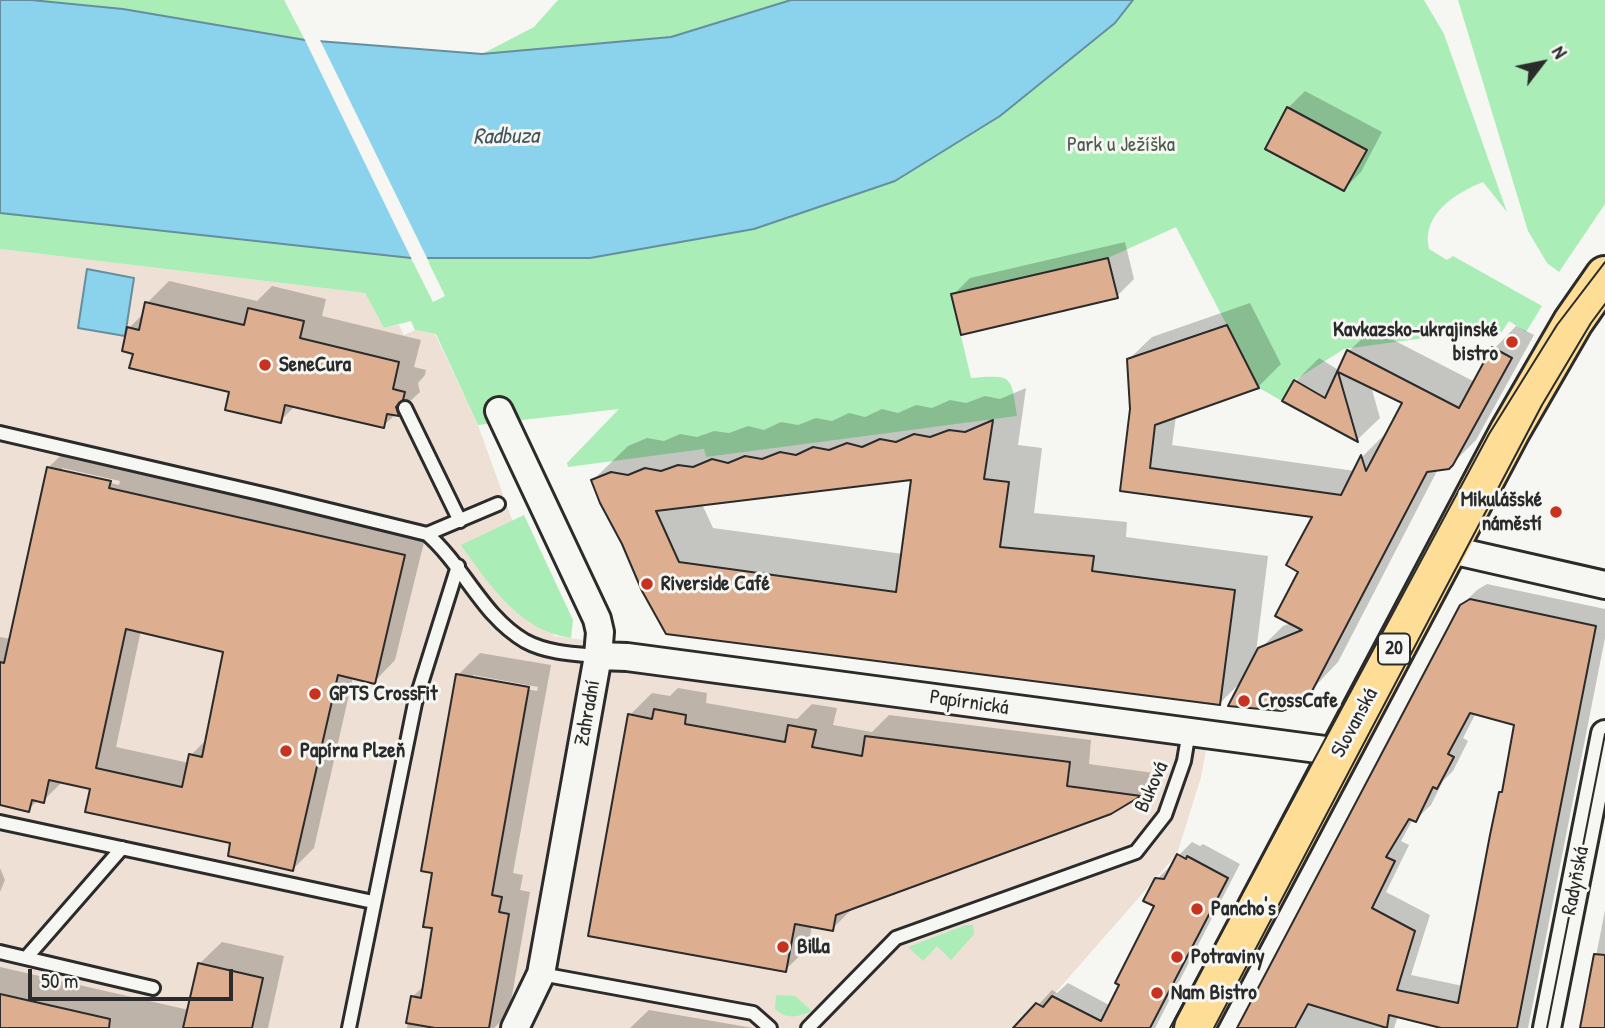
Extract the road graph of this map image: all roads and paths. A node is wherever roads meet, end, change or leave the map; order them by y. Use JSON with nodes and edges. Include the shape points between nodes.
{"nodes":[{"id":1,"x":1605,"y":276,"type":"edge"},
{"id":2,"x":405,"y":408,"type":"dead end"},
{"id":3,"x":499,"y":411,"type":"dead end"},
{"id":4,"x":0,"y":433,"type":"edge"},
{"id":5,"x":498,"y":504,"type":"dead end"},
{"id":6,"x":460,"y":521,"type":"junction"},
{"id":7,"x":428,"y":534,"type":"junction"},
{"id":8,"x":1447,"y":549,"type":"junction"},
{"id":9,"x":458,"y":566,"type":"junction"},
{"id":10,"x":1605,"y":585,"type":"edge"},
{"id":11,"x":598,"y":656,"type":"junction"},
{"id":12,"x":1189,"y":731,"type":"junction"},
{"id":13,"x":1605,"y":734,"type":"edge"},
{"id":14,"x":1340,"y":751,"type":"junction"},
{"id":15,"x":0,"y":822,"type":"edge"},
{"id":16,"x":122,"y":848,"type":"junction"},
{"id":17,"x":373,"y":902,"type":"junction"},
{"id":18,"x":0,"y":952,"type":"edge"},
{"id":19,"x":26,"y":958,"type":"junction"},
{"id":20,"x":541,"y":974,"type":"junction"},
{"id":21,"x":153,"y":988,"type":"dead end"},
{"id":22,"x":349,"y":1028,"type":"edge"},
{"id":23,"x":515,"y":1028,"type":"edge"},
{"id":24,"x":770,"y":1028,"type":"edge"},
{"id":25,"x":808,"y":1028,"type":"edge"},
{"id":26,"x":1194,"y":1028,"type":"edge"},
{"id":27,"x":1547,"y":1028,"type":"edge"}],
"edges":[{"from":1,"to":8,"type":"main road","name":"Slovanská","number":"20","via":[[1532,390]]},
{"from":2,"to":6,"type":"lane"},
{"from":3,"to":11,"type":"street","name":"Zahradní","via":[[597,620]]},
{"from":4,"to":7,"type":"lane"},
{"from":5,"to":6,"type":"lane"},
{"from":6,"to":7,"type":"lane"},
{"from":7,"to":9,"type":"lane"},
{"from":8,"to":10,"type":"street"},
{"from":8,"to":14,"type":"main road","name":"Slovanská","number":"20"},
{"from":9,"to":11,"type":"lane","via":[[504,626],[526,642],[561,653]]},
{"from":9,"to":17,"type":"lane","via":[[415,703]]},
{"from":11,"to":12,"type":"street","name":"Papírnická"},
{"from":11,"to":20,"type":"street","name":"Zahradní"},
{"from":12,"to":14,"type":"street","name":"Papírnická"},
{"from":12,"to":25,"type":"lane","name":"Buková","via":[[1165,815],[1136,852],[896,938]]},
{"from":13,"to":27,"type":"street","name":"Radyňská"},
{"from":14,"to":26,"type":"main road","name":"Slovanská","number":"20"},
{"from":15,"to":16,"type":"lane"},
{"from":16,"to":17,"type":"lane"},
{"from":16,"to":19,"type":"lane"},
{"from":17,"to":22,"type":"lane"},
{"from":18,"to":19,"type":"lane"},
{"from":19,"to":21,"type":"lane"},
{"from":20,"to":23,"type":"street","name":"Zahradní"},
{"from":20,"to":24,"type":"lane","via":[[753,1013]]}]}
